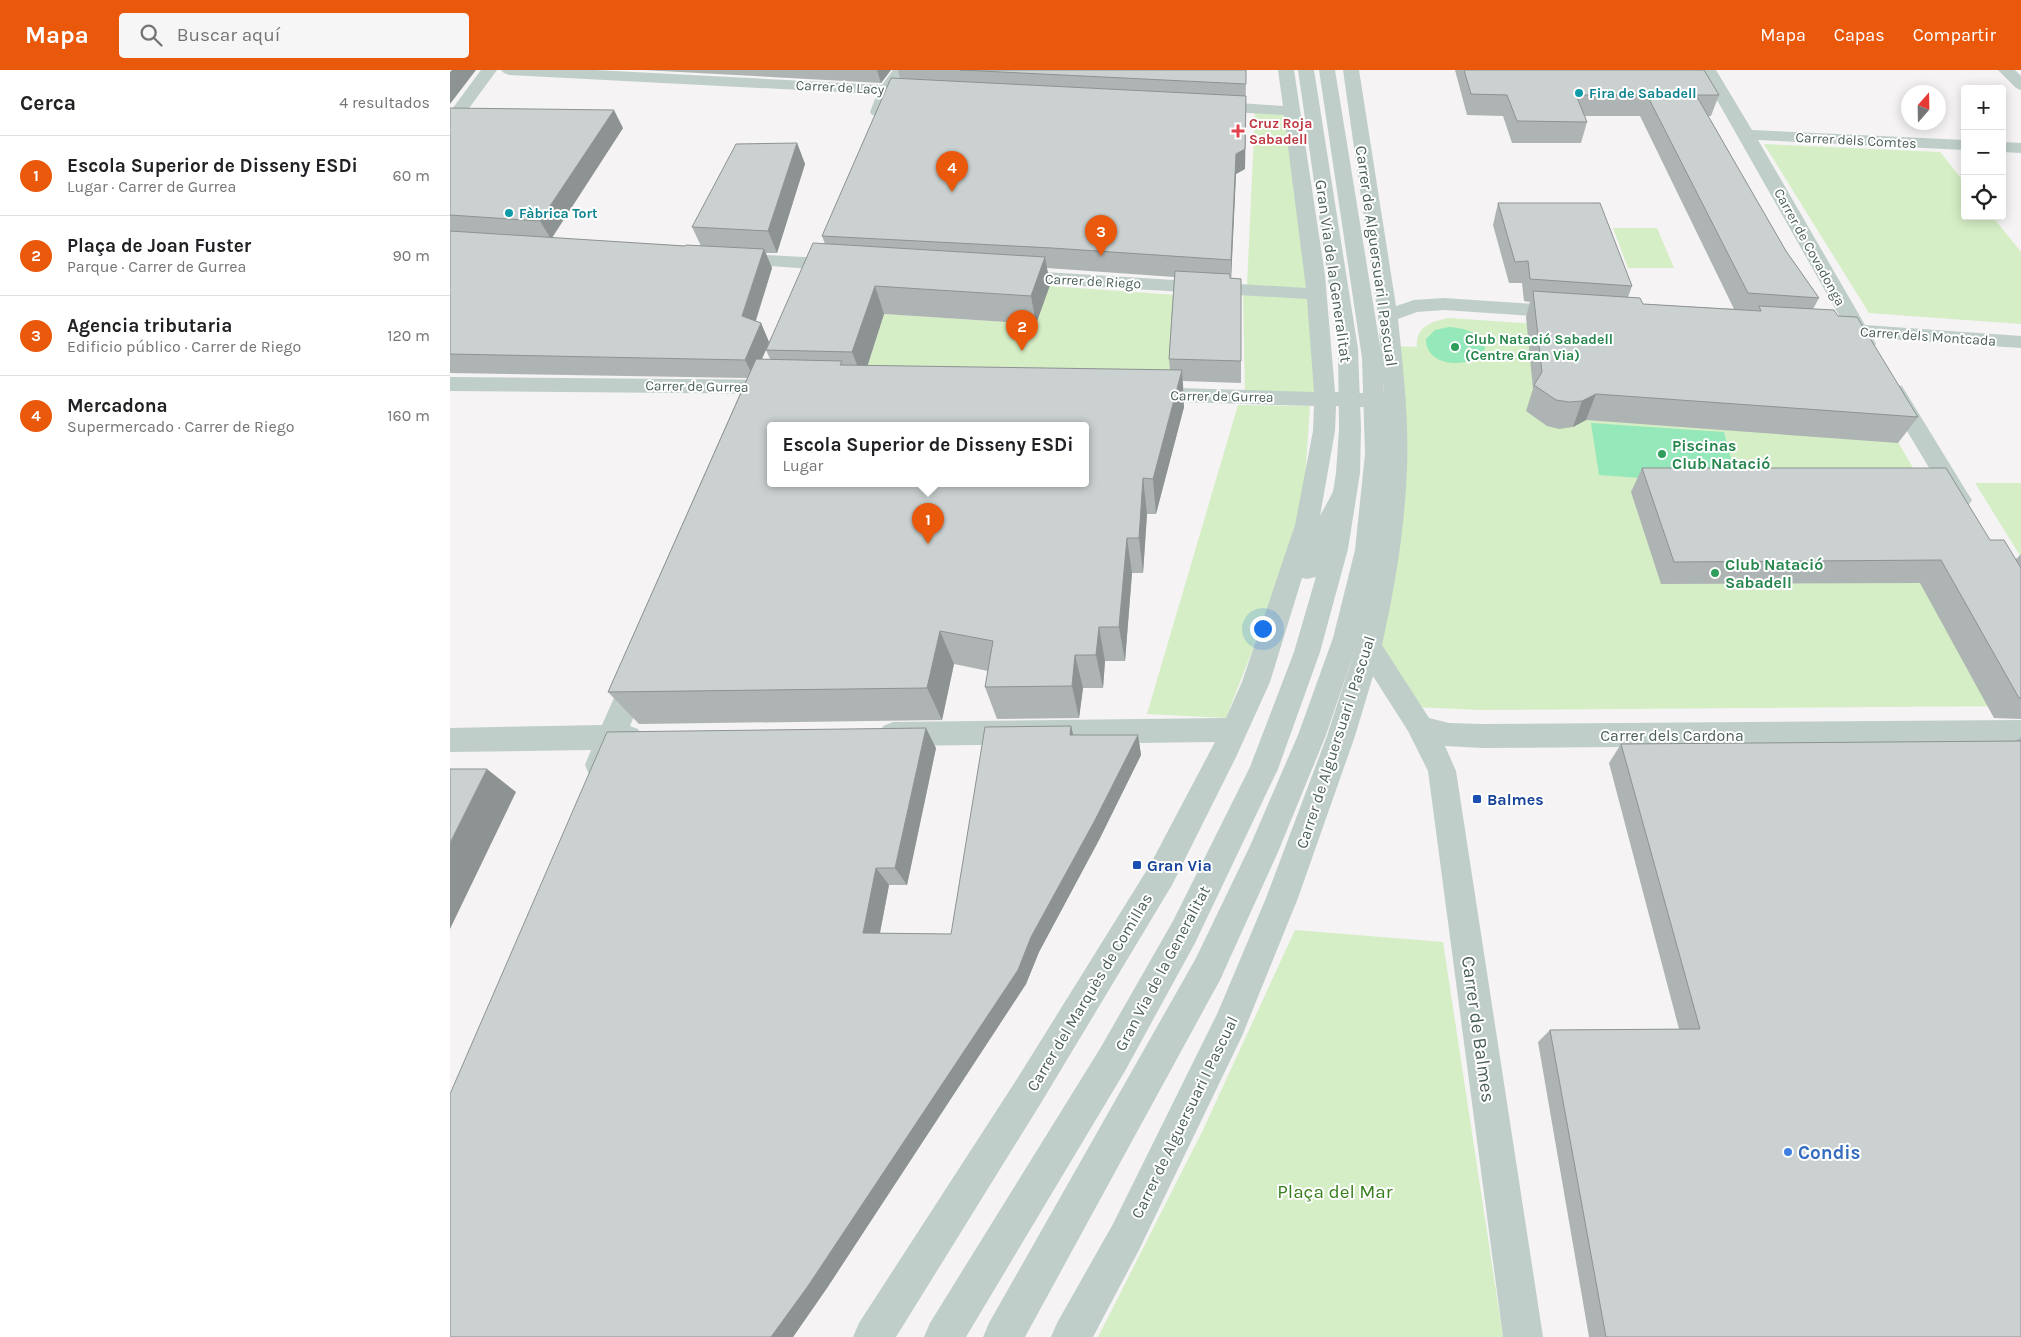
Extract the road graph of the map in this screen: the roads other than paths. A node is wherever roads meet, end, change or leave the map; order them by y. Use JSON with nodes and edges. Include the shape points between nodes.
{"nodes":[{"id":1,"x":489,"y":70,"type":"edge"},
{"id":2,"x":509,"y":70,"type":"edge"},
{"id":3,"x":901,"y":70,"type":"edge"},
{"id":4,"x":1286,"y":70,"type":"edge"},
{"id":5,"x":1306,"y":70,"type":"edge"},
{"id":6,"x":1327,"y":70,"type":"edge"},
{"id":7,"x":1351,"y":70,"type":"edge"},
{"id":8,"x":1708,"y":70,"type":"edge"},
{"id":9,"x":2006,"y":70,"type":"edge"},
{"id":10,"x":2021,"y":85,"type":"edge"},
{"id":11,"x":886,"y":90,"type":"junction"},
{"id":12,"x":916,"y":91,"type":"edge"},
{"id":13,"x":1194,"y":106,"type":"edge"},
{"id":14,"x":1291,"y":111,"type":"junction"},
{"id":15,"x":450,"y":123,"type":"edge"},
{"id":16,"x":873,"y":124,"type":"edge"},
{"id":17,"x":1748,"y":135,"type":"junction"},
{"id":18,"x":1961,"y":145,"type":"edge"},
{"id":19,"x":2006,"y":147,"type":"edge"},
{"id":20,"x":2021,"y":148,"type":"edge"},
{"id":21,"x":822,"y":246,"type":"edge"},
{"id":22,"x":716,"y":258,"type":"edge"},
{"id":23,"x":814,"y":264,"type":"junction"},
{"id":24,"x":863,"y":267,"type":"edge"},
{"id":25,"x":998,"y":275,"type":"edge"},
{"id":26,"x":807,"y":281,"type":"edge"},
{"id":27,"x":1317,"y":294,"type":"junction"},
{"id":28,"x":1379,"y":309,"type":"junction"},
{"id":29,"x":1581,"y":313,"type":"edge"},
{"id":30,"x":1813,"y":328,"type":"edge"},
{"id":31,"x":1858,"y":331,"type":"junction"},
{"id":32,"x":2021,"y":342,"type":"edge"},
{"id":33,"x":767,"y":378,"type":"junction"},
{"id":34,"x":450,"y":384,"type":"edge"},
{"id":35,"x":803,"y":388,"type":"edge"},
{"id":36,"x":1128,"y":394,"type":"edge"},
{"id":37,"x":1361,"y":399,"type":"junction"},
{"id":38,"x":751,"y":414,"type":"edge"},
{"id":39,"x":1347,"y":480,"type":"junction"},
{"id":40,"x":1970,"y":518,"type":"edge"},
{"id":41,"x":1369,"y":646,"type":"junction"},
{"id":42,"x":650,"y":648,"type":"edge"},
{"id":43,"x":1259,"y":673,"type":"junction"},
{"id":44,"x":1420,"y":726,"type":"junction"},
{"id":45,"x":1234,"y":730,"type":"junction"},
{"id":46,"x":2021,"y":732,"type":"edge"},
{"id":47,"x":868,"y":734,"type":"edge"},
{"id":48,"x":610,"y":737,"type":"junction"},
{"id":49,"x":650,"y":737,"type":"edge"},
{"id":50,"x":450,"y":740,"type":"edge"},
{"id":51,"x":587,"y":792,"type":"edge"},
{"id":52,"x":873,"y":1337,"type":"edge"},
{"id":53,"x":944,"y":1337,"type":"edge"},
{"id":54,"x":1002,"y":1337,"type":"edge"},
{"id":55,"x":1071,"y":1337,"type":"edge"},
{"id":56,"x":1523,"y":1337,"type":"edge"}],
"edges":[{"from":1,"to":15,"type":"street"},
{"from":2,"to":11,"type":"street","name":"Carrer de Lacy"},
{"from":3,"to":11,"type":"street"},
{"from":4,"to":14,"type":"street","name":"Carrer del Marquès de Comillas"},
{"from":5,"to":37,"type":"street","name":"Gran Via de la Generalitat","via":[[1348,349]]},
{"from":6,"to":28,"type":"street","name":"Gran Via de la Generalitat"},
{"from":7,"to":28,"type":"street","name":"Carrer de Alguersuari I Pascual"},
{"from":8,"to":17,"type":"street","name":"Carrer de Covadonga"},
{"from":9,"to":10,"type":"street"},
{"from":11,"to":12,"type":"street","name":"Carrer de Lacy"},
{"from":11,"to":16,"type":"street"},
{"from":13,"to":14,"type":"street"},
{"from":14,"to":27,"type":"street","name":"Carrer del Marquès de Comillas"},
{"from":17,"to":18,"type":"street","name":"Carrer dels Comtes"},
{"from":17,"to":31,"type":"street","name":"Carrer de Covadonga"},
{"from":19,"to":20,"type":"street"},
{"from":21,"to":23,"type":"street"},
{"from":22,"to":23,"type":"street"},
{"from":23,"to":24,"type":"street"},
{"from":23,"to":26,"type":"street"},
{"from":25,"to":27,"type":"street","name":"Carrer de Riego"},
{"from":27,"to":37,"type":"street","name":"Carrer del Marquès de Comillas"},
{"from":28,"to":29,"type":"street","via":[[1444,304]]},
{"from":28,"to":37,"type":"street","name":"Gran Via de la Generalitat","via":[[1372,358]]},
{"from":30,"to":31,"type":"street","name":"Carrer dels Montcada"},
{"from":31,"to":32,"type":"street","name":"Carrer dels Montcada"},
{"from":31,"to":40,"type":"street","name":"Carrer de Covadonga"},
{"from":33,"to":34,"type":"street","name":"Carrer de Gurrea"},
{"from":33,"to":35,"type":"street","name":"Carrer de Gurrea"},
{"from":33,"to":38,"type":"street"},
{"from":36,"to":37,"type":"street","name":"Carrer de Gurrea"},
{"from":37,"to":39,"type":"street"},
{"from":37,"to":41,"type":"street","name":"Carrer de Alguersuari I Pascual","via":[[1396,467],[1381,594]]},
{"from":37,"to":43,"type":"street","name":"Carrer del Marquès de Comillas","via":[[1324,431],[1307,525]]},
{"from":37,"to":54,"type":"street","name":"Gran Via de la Generalitat","via":[[1376,454],[1366,550],[1346,638],[1312,735],[1263,852],[1208,969]]},
{"from":39,"to":43,"type":"street"},
{"from":39,"to":53,"type":"street","name":"Gran Via de la Generalitat","via":[[1336,549],[1307,652],[1264,769],[1184,932],[1113,1059]]},
{"from":41,"to":44,"type":"street"},
{"from":41,"to":55,"type":"street","name":"Carrer de Alguersuari I Pascual","via":[[1341,736],[1285,889],[1230,1024],[1126,1237]]},
{"from":42,"to":48,"type":"street"},
{"from":43,"to":45,"type":"street","name":"Carrer del Marquès de Comillas"},
{"from":44,"to":46,"type":"street","name":"Carrer dels Cardona","via":[[1449,735],[1483,736]]},
{"from":44,"to":56,"type":"street","name":"Carrer de Balmes","via":[[1442,771]]},
{"from":45,"to":47,"type":"street"},
{"from":45,"to":52,"type":"street","name":"Carrer del Marquès de Comillas","via":[[1161,874],[1030,1091]]},
{"from":48,"to":49,"type":"street"},
{"from":48,"to":50,"type":"street"},
{"from":48,"to":51,"type":"street"}]}
